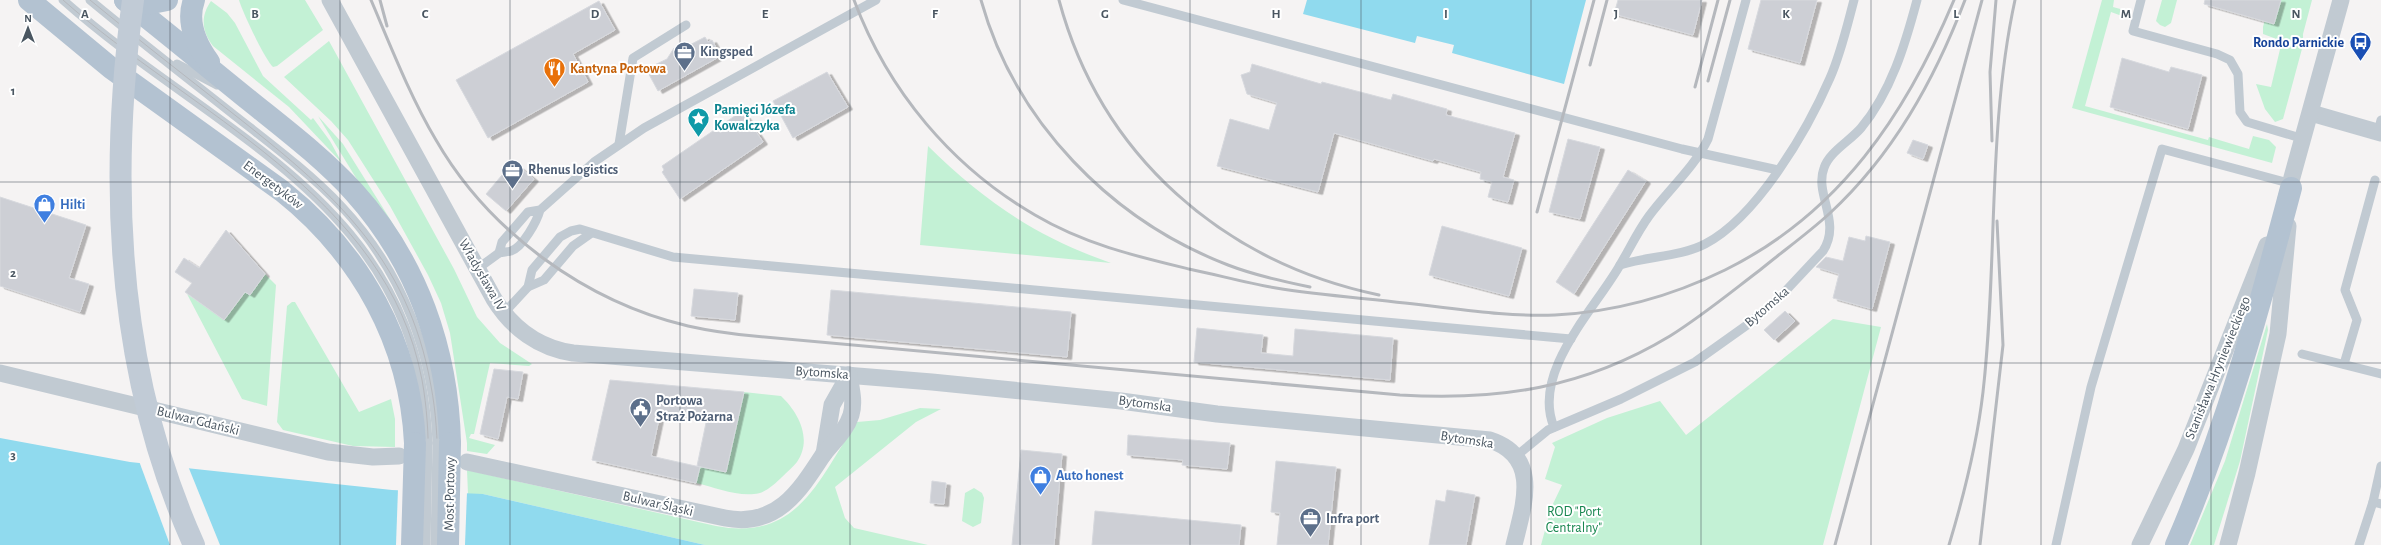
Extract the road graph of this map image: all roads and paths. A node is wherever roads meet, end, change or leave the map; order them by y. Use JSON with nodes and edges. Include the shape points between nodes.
{"nodes":[{"id":1,"x":30,"y":0,"type":"edge"},
{"id":2,"x":63,"y":0,"type":"edge"},
{"id":3,"x":90,"y":0,"type":"edge"},
{"id":4,"x":125,"y":0,"type":"edge"},
{"id":5,"x":133,"y":0,"type":"edge"},
{"id":6,"x":167,"y":0,"type":"edge"},
{"id":7,"x":194,"y":0,"type":"edge"},
{"id":8,"x":330,"y":0,"type":"edge"},
{"id":9,"x":876,"y":0,"type":"edge"},
{"id":10,"x":1123,"y":0,"type":"edge"},
{"id":11,"x":1746,"y":0,"type":"edge"},
{"id":12,"x":1854,"y":0,"type":"edge"},
{"id":13,"x":1916,"y":0,"type":"edge"},
{"id":14,"x":2141,"y":0,"type":"edge"},
{"id":15,"x":2341,"y":0,"type":"edge"},
{"id":16,"x":686,"y":25,"type":"dead end"},
{"id":17,"x":158,"y":54,"type":"junction"},
{"id":18,"x":230,"y":85,"type":"junction"},
{"id":19,"x":256,"y":106,"type":"junction"},
{"id":20,"x":2311,"y":113,"type":"junction"},
{"id":21,"x":2380,"y":129,"type":"edge"},
{"id":22,"x":2304,"y":139,"type":"junction"},
{"id":23,"x":619,"y":144,"type":"junction"},
{"id":24,"x":1701,"y":154,"type":"junction"},
{"id":25,"x":1778,"y":170,"type":"junction"},
{"id":26,"x":2375,"y":180,"type":"dead end"},
{"id":27,"x":2291,"y":186,"type":"junction"},
{"id":28,"x":540,"y":210,"type":"junction"},
{"id":29,"x":590,"y":234,"type":"junction"},
{"id":30,"x":499,"y":253,"type":"junction"},
{"id":31,"x":1620,"y":265,"type":"junction"},
{"id":32,"x":478,"y":269,"type":"junction"},
{"id":33,"x":528,"y":286,"type":"junction"},
{"id":34,"x":504,"y":314,"type":"junction"},
{"id":35,"x":1572,"y":339,"type":"junction"},
{"id":36,"x":2302,"y":354,"type":"dead end"},
{"id":37,"x":2344,"y":364,"type":"junction"},
{"id":38,"x":785,"y":371,"type":"joint"},
{"id":39,"x":0,"y":373,"type":"edge"},
{"id":40,"x":2381,"y":374,"type":"edge"},
{"id":41,"x":849,"y":375,"type":"junction"},
{"id":42,"x":1554,"y":427,"type":"junction"},
{"id":43,"x":426,"y":446,"type":"junction"},
{"id":44,"x":1515,"y":457,"type":"junction"},
{"id":45,"x":468,"y":462,"type":"dead end"},
{"id":46,"x":2381,"y":466,"type":"edge"},
{"id":47,"x":2377,"y":503,"type":"edge"},
{"id":48,"x":194,"y":545,"type":"edge"},
{"id":49,"x":412,"y":545,"type":"edge"},
{"id":50,"x":426,"y":545,"type":"edge"},
{"id":51,"x":434,"y":545,"type":"edge"},
{"id":52,"x":448,"y":545,"type":"edge"},
{"id":53,"x":1514,"y":545,"type":"edge"},
{"id":54,"x":2056,"y":545,"type":"edge"},
{"id":55,"x":2140,"y":545,"type":"edge"},
{"id":56,"x":2176,"y":545,"type":"edge"},
{"id":57,"x":2228,"y":545,"type":"edge"},
{"id":58,"x":2359,"y":545,"type":"edge"}],
"edges":[{"from":1,"to":43,"type":"main road","name":"Energetyków","via":[[111,68],[282,191],[332,236],[365,280],[394,340]]},
{"from":2,"to":43,"type":"lane","via":[[112,41],[291,175],[326,206],[356,239],[387,284],[411,338],[424,392]]},
{"from":3,"to":17,"type":"lane"},
{"from":4,"to":6,"type":"main road","via":[[147,4]]},
{"from":4,"to":18,"type":"main road"},
{"from":5,"to":48,"type":"main road","bridge":true,"via":[[126,62],[121,161],[121,236],[126,292],[139,370],[153,429],[168,479]]},
{"from":7,"to":18,"type":"main road","via":[[191,16],[198,43],[210,64]]},
{"from":8,"to":32,"type":"street","name":"Władysława IV"},
{"from":9,"to":23,"type":"lane","via":[[650,124]]},
{"from":10,"to":24,"type":"lane"},
{"from":11,"to":24,"type":"lane","via":[[1708,139]]},
{"from":12,"to":25,"type":"lane","via":[[1830,79]]},
{"from":13,"to":42,"type":"lane","name":"Bytomska","via":[[1902,50],[1885,92],[1861,128],[1824,168],[1822,180],[1830,231],[1823,252],[1778,299],[1695,362],[1621,399]]},
{"from":14,"to":22,"type":"lane","via":[[2133,31],[2217,54],[2230,60],[2238,74],[2240,112],[2247,122]]},
{"from":15,"to":20,"type":"street","name":"Stanisława Hryniewieckiego"},
{"from":16,"to":23,"type":"lane","via":[[633,58]]},
{"from":17,"to":19,"type":"lane"},
{"from":17,"to":43,"type":"lane","via":[[304,170],[342,207],[366,236],[397,284],[416,327],[432,387]]},
{"from":18,"to":19,"type":"main road"},
{"from":19,"to":43,"type":"main road","via":[[318,157],[354,192],[403,261],[426,310],[440,356],[448,404]]},
{"from":20,"to":21,"type":"street"},
{"from":20,"to":22,"type":"street","name":"Stanisława Hryniewieckiego"},
{"from":22,"to":27,"type":"street","name":"Stanisława Hryniewieckiego"},
{"from":23,"to":28,"type":"lane","via":[[594,162]]},
{"from":24,"to":25,"type":"lane"},
{"from":24,"to":31,"type":"lane","via":[[1650,215]]},
{"from":25,"to":31,"type":"lane","via":[[1749,209],[1717,237],[1688,251],[1641,258]]},
{"from":26,"to":37,"type":"lane","via":[[2345,290],[2357,320]]},
{"from":27,"to":54,"type":"lane","via":[[2162,149],[2091,387]]},
{"from":27,"to":55,"type":"street","name":"Stanisława Hryniewieckiego","via":[[2186,448]]},
{"from":27,"to":56,"type":"main road","via":[[2232,395],[2206,473]]},
{"from":27,"to":57,"type":"street","name":"Stanisława Hryniewieckiego","via":[[2280,320],[2247,472]]},
{"from":28,"to":30,"type":"lane","via":[[528,212],[502,242]]},
{"from":28,"to":30,"type":"lane","via":[[536,222],[513,251]]},
{"from":29,"to":33,"type":"lane","via":[[573,246],[544,280]]},
{"from":29,"to":33,"type":"lane","via":[[580,229],[560,237],[532,270]]},
{"from":29,"to":35,"type":"lane","via":[[673,257]]},
{"from":30,"to":32,"type":"lane"},
{"from":31,"to":35,"type":"lane"},
{"from":32,"to":34,"type":"street","name":"Władysława IV"},
{"from":33,"to":34,"type":"lane"},
{"from":34,"to":38,"type":"street","name":"Władysława IV","via":[[529,336],[567,352]]},
{"from":35,"to":42,"type":"lane","via":[[1556,367],[1552,382],[1550,414]]},
{"from":36,"to":37,"type":"lane"},
{"from":37,"to":40,"type":"lane"},
{"from":38,"to":41,"type":"street","name":"Bytomska"},
{"from":39,"to":43,"type":"street","name":"Bulwar Gdański","via":[[328,452],[373,457]]},
{"from":41,"to":44,"type":"street","name":"Bytomska","via":[[1485,440],[1503,446]]},
{"from":41,"to":45,"type":"street","name":"Bulwar Śląski","via":[[852,393],[851,415],[805,485],[788,502],[769,514],[744,520],[707,515]]},
{"from":42,"to":44,"type":"lane","name":"Bytomska","via":[[1541,434]]},
{"from":43,"to":49,"type":"main road","bridge":true},
{"from":43,"to":50,"type":"lane","bridge":true},
{"from":43,"to":51,"type":"lane","bridge":true},
{"from":43,"to":52,"type":"main road","name":"Most Portowy","bridge":true},
{"from":44,"to":53,"type":"street","via":[[1523,472],[1526,488]]},
{"from":46,"to":47,"type":"lane"},
{"from":47,"to":58,"type":"lane"}]}
